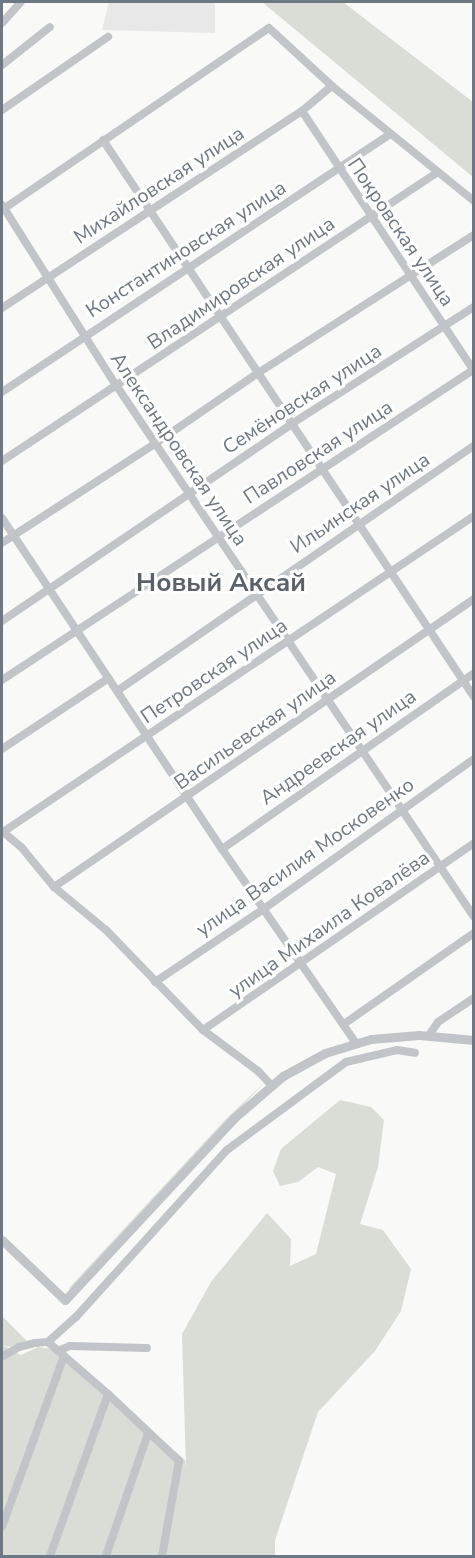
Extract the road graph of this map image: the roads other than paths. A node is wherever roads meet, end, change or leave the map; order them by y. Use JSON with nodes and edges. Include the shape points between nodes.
{"nodes":[{"id":1,"x":21,"y":2,"type":"edge"},
{"id":2,"x":2,"y":23,"type":"edge"},
{"id":3,"x":50,"y":27,"type":"dead end"},
{"id":4,"x":108,"y":37,"type":"dead end"},
{"id":5,"x":2,"y":65,"type":"edge"},
{"id":6,"x":333,"y":86,"type":"junction"},
{"id":7,"x":2,"y":110,"type":"edge"},
{"id":8,"x":302,"y":111,"type":"junction"},
{"id":9,"x":390,"y":134,"type":"junction"},
{"id":10,"x":103,"y":140,"type":"junction"},
{"id":11,"x":338,"y":169,"type":"junction"},
{"id":12,"x":438,"y":172,"type":"junction"},
{"id":13,"x":474,"y":201,"type":"edge"},
{"id":14,"x":2,"y":208,"type":"edge"},
{"id":15,"x":151,"y":212,"type":"junction"},
{"id":16,"x":370,"y":216,"type":"junction"},
{"id":17,"x":474,"y":236,"type":"edge"},
{"id":18,"x":188,"y":266,"type":"junction"},
{"id":19,"x":48,"y":277,"type":"junction"},
{"id":20,"x":410,"y":277,"type":"junction"},
{"id":21,"x":474,"y":307,"type":"edge"},
{"id":22,"x":2,"y":308,"type":"edge"},
{"id":23,"x":221,"y":316,"type":"junction"},
{"id":24,"x":444,"y":326,"type":"junction"},
{"id":25,"x":85,"y":336,"type":"junction"},
{"id":26,"x":473,"y":368,"type":"edge"},
{"id":27,"x":258,"y":373,"type":"junction"},
{"id":28,"x":117,"y":385,"type":"junction"},
{"id":29,"x":2,"y":392,"type":"edge"},
{"id":30,"x":293,"y":423,"type":"junction"},
{"id":31,"x":156,"y":443,"type":"junction"},
{"id":32,"x":474,"y":446,"type":"edge"},
{"id":33,"x":2,"y":461,"type":"edge"},
{"id":34,"x":324,"y":469,"type":"junction"},
{"id":35,"x":189,"y":494,"type":"junction"},
{"id":36,"x":474,"y":516,"type":"edge"},
{"id":37,"x":2,"y":518,"type":"edge"},
{"id":38,"x":359,"y":524,"type":"junction"},
{"id":39,"x":13,"y":535,"type":"junction"},
{"id":40,"x":218,"y":537,"type":"junction"},
{"id":41,"x":2,"y":543,"type":"edge"},
{"id":42,"x":390,"y":570,"type":"junction"},
{"id":43,"x":49,"y":589,"type":"junction"},
{"id":44,"x":257,"y":593,"type":"junction"},
{"id":45,"x":474,"y":599,"type":"edge"},
{"id":46,"x":2,"y":621,"type":"edge"},
{"id":47,"x":430,"y":629,"type":"junction"},
{"id":48,"x":77,"y":630,"type":"junction"},
{"id":49,"x":288,"y":641,"type":"junction"},
{"id":50,"x":474,"y":673,"type":"edge"},
{"id":51,"x":109,"y":678,"type":"junction"},
{"id":52,"x":2,"y":680,"type":"edge"},
{"id":53,"x":463,"y":680,"type":"junction"},
{"id":54,"x":117,"y":691,"type":"junction"},
{"id":55,"x":474,"y":697,"type":"edge"},
{"id":56,"x":327,"y":701,"type":"junction"},
{"id":57,"x":146,"y":736,"type":"junction"},
{"id":58,"x":2,"y":750,"type":"edge"},
{"id":59,"x":360,"y":752,"type":"junction"},
{"id":60,"x":474,"y":759,"type":"edge"},
{"id":61,"x":188,"y":797,"type":"junction"},
{"id":62,"x":400,"y":810,"type":"junction"},
{"id":63,"x":2,"y":832,"type":"edge"},
{"id":64,"x":474,"y":843,"type":"edge"},
{"id":65,"x":222,"y":849,"type":"junction"},
{"id":66,"x":438,"y":868,"type":"junction"},
{"id":67,"x":54,"y":886,"type":"junction"},
{"id":68,"x":265,"y":908,"type":"junction"},
{"id":69,"x":474,"y":917,"type":"edge"},
{"id":70,"x":474,"y":933,"type":"edge"},
{"id":71,"x":302,"y":964,"type":"junction"},
{"id":72,"x":154,"y":981,"type":"junction"},
{"id":73,"x":474,"y":998,"type":"edge"},
{"id":74,"x":344,"y":1024,"type":"junction"},
{"id":75,"x":203,"y":1030,"type":"junction"},
{"id":76,"x":429,"y":1035,"type":"junction"},
{"id":77,"x":474,"y":1040,"type":"edge"},
{"id":78,"x":356,"y":1043,"type":"junction"},
{"id":79,"x":415,"y":1053,"type":"dead end"},
{"id":80,"x":271,"y":1085,"type":"junction"},
{"id":81,"x":2,"y":1240,"type":"edge"},
{"id":82,"x":48,"y":1342,"type":"junction"},
{"id":83,"x":147,"y":1348,"type":"dead end"},
{"id":84,"x":61,"y":1353,"type":"junction"},
{"id":85,"x":2,"y":1358,"type":"edge"},
{"id":86,"x":108,"y":1394,"type":"junction"},
{"id":87,"x":148,"y":1433,"type":"junction"},
{"id":88,"x":2,"y":1527,"type":"edge"},
{"id":89,"x":50,"y":1557,"type":"edge"},
{"id":90,"x":106,"y":1557,"type":"edge"},
{"id":91,"x":162,"y":1557,"type":"edge"}],
"edges":[{"from":1,"to":2,"type":"street"},
{"from":3,"to":5,"type":"street"},
{"from":4,"to":7,"type":"street"},
{"from":6,"to":8,"type":"street","name":"Михайловская улица"},
{"from":6,"to":9,"type":"street"},
{"from":6,"to":10,"type":"street","via":[[269,28]]},
{"from":8,"to":11,"type":"street","name":"Покровская улица"},
{"from":8,"to":15,"type":"street","name":"Михайловская улица"},
{"from":9,"to":11,"type":"street","name":"Константиновская улица"},
{"from":9,"to":12,"type":"street"},
{"from":10,"to":14,"type":"street"},
{"from":10,"to":15,"type":"street"},
{"from":11,"to":16,"type":"street","name":"Покровская улица"},
{"from":11,"to":18,"type":"street","name":"Константиновская улица"},
{"from":12,"to":13,"type":"street"},
{"from":12,"to":16,"type":"street","name":"Владимировская улица"},
{"from":14,"to":19,"type":"street","name":"Александровская улица"},
{"from":15,"to":18,"type":"street"},
{"from":15,"to":19,"type":"street","name":"Михайловская улица"},
{"from":16,"to":20,"type":"street","name":"Покровская улица"},
{"from":16,"to":23,"type":"street","name":"Владимировская улица"},
{"from":17,"to":20,"type":"street"},
{"from":18,"to":23,"type":"street"},
{"from":18,"to":25,"type":"street","name":"Константиновская улица"},
{"from":19,"to":22,"type":"street","name":"Михайловская улица"},
{"from":19,"to":25,"type":"street","name":"Александровская улица"},
{"from":20,"to":24,"type":"street","name":"Покровская улица"},
{"from":20,"to":27,"type":"street"},
{"from":21,"to":24,"type":"street","name":"Семёновская улица"},
{"from":23,"to":27,"type":"street"},
{"from":23,"to":28,"type":"street","name":"Владимировская улица"},
{"from":24,"to":26,"type":"street","name":"Покровская улица"},
{"from":24,"to":30,"type":"street","name":"Семёновская улица"},
{"from":25,"to":28,"type":"street","name":"Александровская улица"},
{"from":25,"to":29,"type":"street","name":"Константиновская улица"},
{"from":26,"to":34,"type":"street","name":"Павловская улица"},
{"from":27,"to":30,"type":"street"},
{"from":27,"to":31,"type":"street"},
{"from":28,"to":31,"type":"street","name":"Александровская улица"},
{"from":28,"to":33,"type":"street","name":"Владимировская улица"},
{"from":30,"to":34,"type":"street"},
{"from":30,"to":35,"type":"street","name":"Семёновская улица"},
{"from":31,"to":35,"type":"street","name":"Александровская улица"},
{"from":31,"to":39,"type":"street"},
{"from":32,"to":38,"type":"street","name":"Ильинская улица"},
{"from":34,"to":38,"type":"street"},
{"from":34,"to":40,"type":"street","name":"Павловская улица"},
{"from":35,"to":40,"type":"street","name":"Александровская улица"},
{"from":35,"to":43,"type":"street","name":"Семёновская улица"},
{"from":36,"to":42,"type":"street","name":"Петровская улица"},
{"from":37,"to":39,"type":"street"},
{"from":38,"to":42,"type":"street"},
{"from":38,"to":44,"type":"street","name":"Ильинская улица"},
{"from":39,"to":41,"type":"street"},
{"from":39,"to":43,"type":"street"},
{"from":40,"to":44,"type":"street","name":"Александровская улица"},
{"from":40,"to":48,"type":"street","name":"Павловская улица"},
{"from":42,"to":47,"type":"street"},
{"from":42,"to":49,"type":"street","name":"Петровская улица"},
{"from":43,"to":46,"type":"street","name":"Семёновская улица"},
{"from":43,"to":48,"type":"street"},
{"from":44,"to":49,"type":"street","name":"Александровская улица"},
{"from":44,"to":54,"type":"street","name":"Ильинская улица"},
{"from":45,"to":47,"type":"street","name":"Васильевская улица"},
{"from":47,"to":53,"type":"street"},
{"from":47,"to":56,"type":"street","name":"Васильевская улица"},
{"from":48,"to":51,"type":"street"},
{"from":48,"to":52,"type":"street","name":"Павловская улица"},
{"from":49,"to":56,"type":"street","name":"Александровская улица"},
{"from":49,"to":57,"type":"street","name":"Петровская улица"},
{"from":50,"to":53,"type":"street","name":"Андреевская улица"},
{"from":51,"to":54,"type":"street"},
{"from":51,"to":58,"type":"street"},
{"from":53,"to":55,"type":"street"},
{"from":53,"to":59,"type":"street","name":"Андреевская улица"},
{"from":54,"to":57,"type":"street"},
{"from":56,"to":59,"type":"street","name":"Александровская улица"},
{"from":56,"to":61,"type":"street","name":"Васильевская улица"},
{"from":57,"to":61,"type":"street"},
{"from":57,"to":63,"type":"street","name":"Петровская улица"},
{"from":59,"to":62,"type":"street","name":"Александровская улица"},
{"from":59,"to":65,"type":"street","name":"Андреевская улица"},
{"from":60,"to":62,"type":"street","name":"улица Василия Московенко"},
{"from":61,"to":65,"type":"street"},
{"from":61,"to":67,"type":"street","name":"Васильевская улица"},
{"from":62,"to":66,"type":"street","name":"Александровская улица"},
{"from":62,"to":68,"type":"street","name":"улица Василия Московенко"},
{"from":63,"to":67,"type":"street"},
{"from":64,"to":66,"type":"street","name":"улица Михаила Ковалёва"},
{"from":65,"to":68,"type":"street"},
{"from":66,"to":69,"type":"street","name":"Александровская улица"},
{"from":66,"to":71,"type":"street","name":"улица Михаила Ковалёва"},
{"from":67,"to":72,"type":"street","via":[[106,930]]},
{"from":68,"to":71,"type":"street"},
{"from":68,"to":72,"type":"street","name":"улица Василия Московенко"},
{"from":70,"to":74,"type":"street"},
{"from":71,"to":74,"type":"street"},
{"from":71,"to":75,"type":"street","name":"улица Михаила Ковалёва"},
{"from":72,"to":75,"type":"street"},
{"from":73,"to":76,"type":"street","via":[[438,1022]]},
{"from":74,"to":78,"type":"street"},
{"from":75,"to":80,"type":"street"},
{"from":76,"to":77,"type":"street"},
{"from":76,"to":78,"type":"street"},
{"from":78,"to":80,"type":"street","via":[[310,1060]]},
{"from":79,"to":82,"type":"street","via":[[397,1050],[346,1062],[227,1150],[76,1317]]},
{"from":80,"to":81,"type":"street","via":[[234,1118],[64,1300]]},
{"from":82,"to":84,"type":"street"},
{"from":82,"to":85,"type":"street","via":[[19,1347]]},
{"from":83,"to":84,"type":"street","via":[[70,1346]]},
{"from":84,"to":86,"type":"street"},
{"from":84,"to":88,"type":"street"},
{"from":86,"to":87,"type":"street"},
{"from":86,"to":89,"type":"street"},
{"from":87,"to":90,"type":"street"},
{"from":87,"to":91,"type":"street","via":[[179,1461]]}]}
